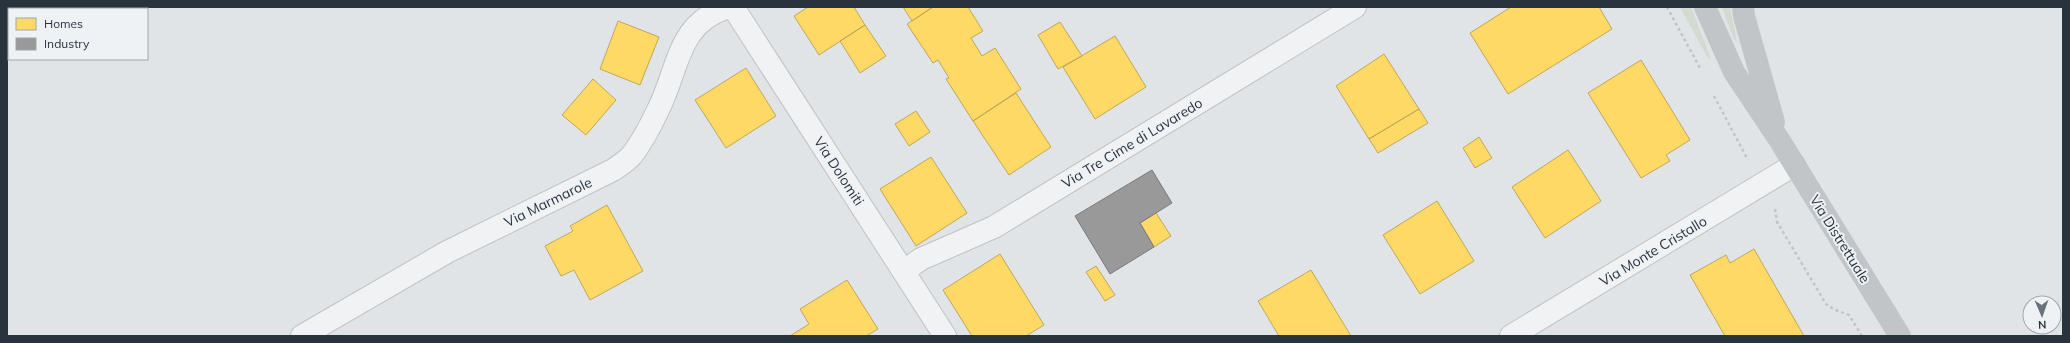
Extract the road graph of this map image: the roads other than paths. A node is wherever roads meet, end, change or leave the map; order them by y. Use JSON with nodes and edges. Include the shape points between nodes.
{"nodes":[{"id":1,"x":729,"y":7,"type":"edge"},
{"id":2,"x":733,"y":7,"type":"edge"},
{"id":3,"x":1355,"y":7,"type":"edge"},
{"id":4,"x":1705,"y":7,"type":"edge"},
{"id":5,"x":1743,"y":7,"type":"edge"},
{"id":6,"x":1780,"y":141,"type":"junction"},
{"id":7,"x":1794,"y":165,"type":"junction"},
{"id":8,"x":904,"y":271,"type":"junction"},
{"id":9,"x":302,"y":336,"type":"edge"},
{"id":10,"x":945,"y":336,"type":"edge"},
{"id":11,"x":1511,"y":336,"type":"edge"},
{"id":12,"x":1900,"y":336,"type":"edge"}],
"edges":[{"from":1,"to":9,"type":"street","name":"Via Marmarole","via":[[711,14],[690,33],[682,47],[659,109],[631,156],[613,170],[447,252]]},
{"from":2,"to":8,"type":"street","name":"Via Dolomiti"},
{"from":3,"to":8,"type":"street","name":"Via Tre Cime di Lavaredo","via":[[994,227],[921,259]]},
{"from":4,"to":6,"type":"main road","name":"Via Distrettuale","via":[[1734,72]]},
{"from":5,"to":6,"type":"main road","name":"Via Distrettuale"},
{"from":6,"to":7,"type":"main road","name":"Via Distrettuale"},
{"from":7,"to":11,"type":"street","name":"Via Monte Cristallo"},
{"from":7,"to":12,"type":"main road","name":"Via Distrettuale"},
{"from":8,"to":10,"type":"street","name":"Via Dolomiti"}]}
